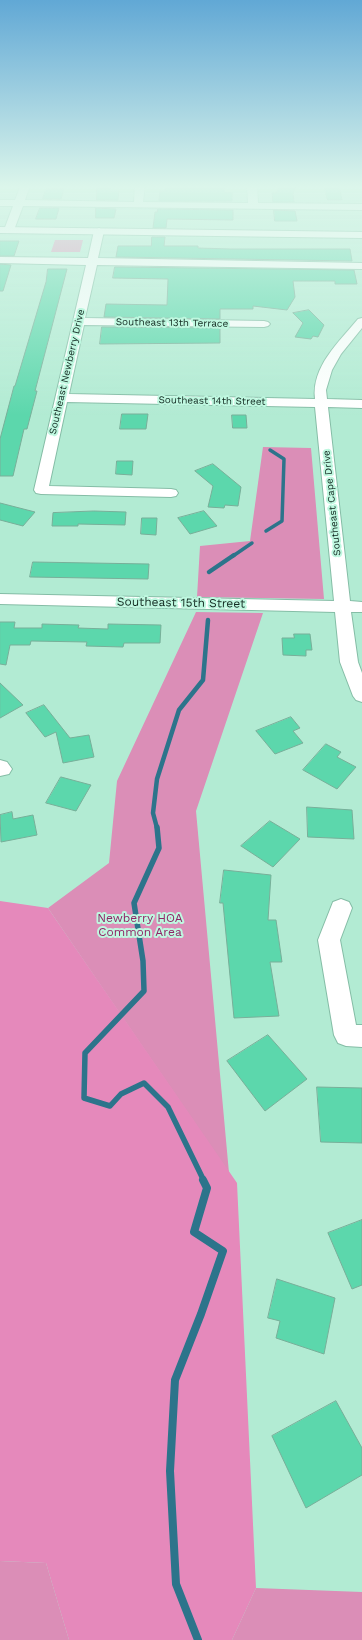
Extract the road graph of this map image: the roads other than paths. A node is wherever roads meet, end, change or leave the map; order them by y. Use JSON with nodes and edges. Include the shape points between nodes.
{"nodes":[{"id":1,"x":71,"y":262,"type":"edge"},
{"id":2,"x":92,"y":262,"type":"junction"},
{"id":3,"x":362,"y":266,"type":"edge"},
{"id":4,"x":362,"y":321,"type":"edge"},
{"id":5,"x":79,"y":322,"type":"junction"},
{"id":6,"x":264,"y":324,"type":"dead end"},
{"id":7,"x":61,"y":398,"type":"junction"},
{"id":8,"x":321,"y":403,"type":"junction"},
{"id":9,"x":362,"y":404,"type":"edge"},
{"id":10,"x":171,"y":493,"type":"dead end"},
{"id":11,"x":0,"y":599,"type":"edge"},
{"id":12,"x":342,"y":606,"type":"junction"},
{"id":13,"x":362,"y":607,"type":"edge"},
{"id":14,"x":362,"y":696,"type":"edge"},
{"id":15,"x":340,"y":908,"type":"dead end"},
{"id":16,"x":362,"y":1036,"type":"edge"}],
"edges":[{"from":1,"to":2,"type":"street"},
{"from":2,"to":3,"type":"street"},
{"from":2,"to":5,"type":"street","name":"Southeast Newberry Drive"},
{"from":4,"to":8,"type":"street","name":"Southeast Cape Drive","via":[[325,369],[321,380]]},
{"from":5,"to":6,"type":"street","name":"Southeast 13th Terrace"},
{"from":5,"to":7,"type":"street","name":"Southeast Newberry Drive"},
{"from":7,"to":8,"type":"street","name":"Southeast 14th Street"},
{"from":7,"to":10,"type":"street","name":"Southeast Newberry Drive","via":[[41,490]]},
{"from":8,"to":9,"type":"street","name":"Southeast 14th Street"},
{"from":8,"to":12,"type":"street","name":"Southeast Cape Drive"},
{"from":11,"to":12,"type":"street","name":"Southeast 15th Street"},
{"from":12,"to":13,"type":"street","name":"Southeast 15th Street"},
{"from":12,"to":14,"type":"street","name":"Southeast Cape Drive","via":[[350,662]]},
{"from":15,"to":16,"type":"street","via":[[329,940],[346,1035]]}]}
